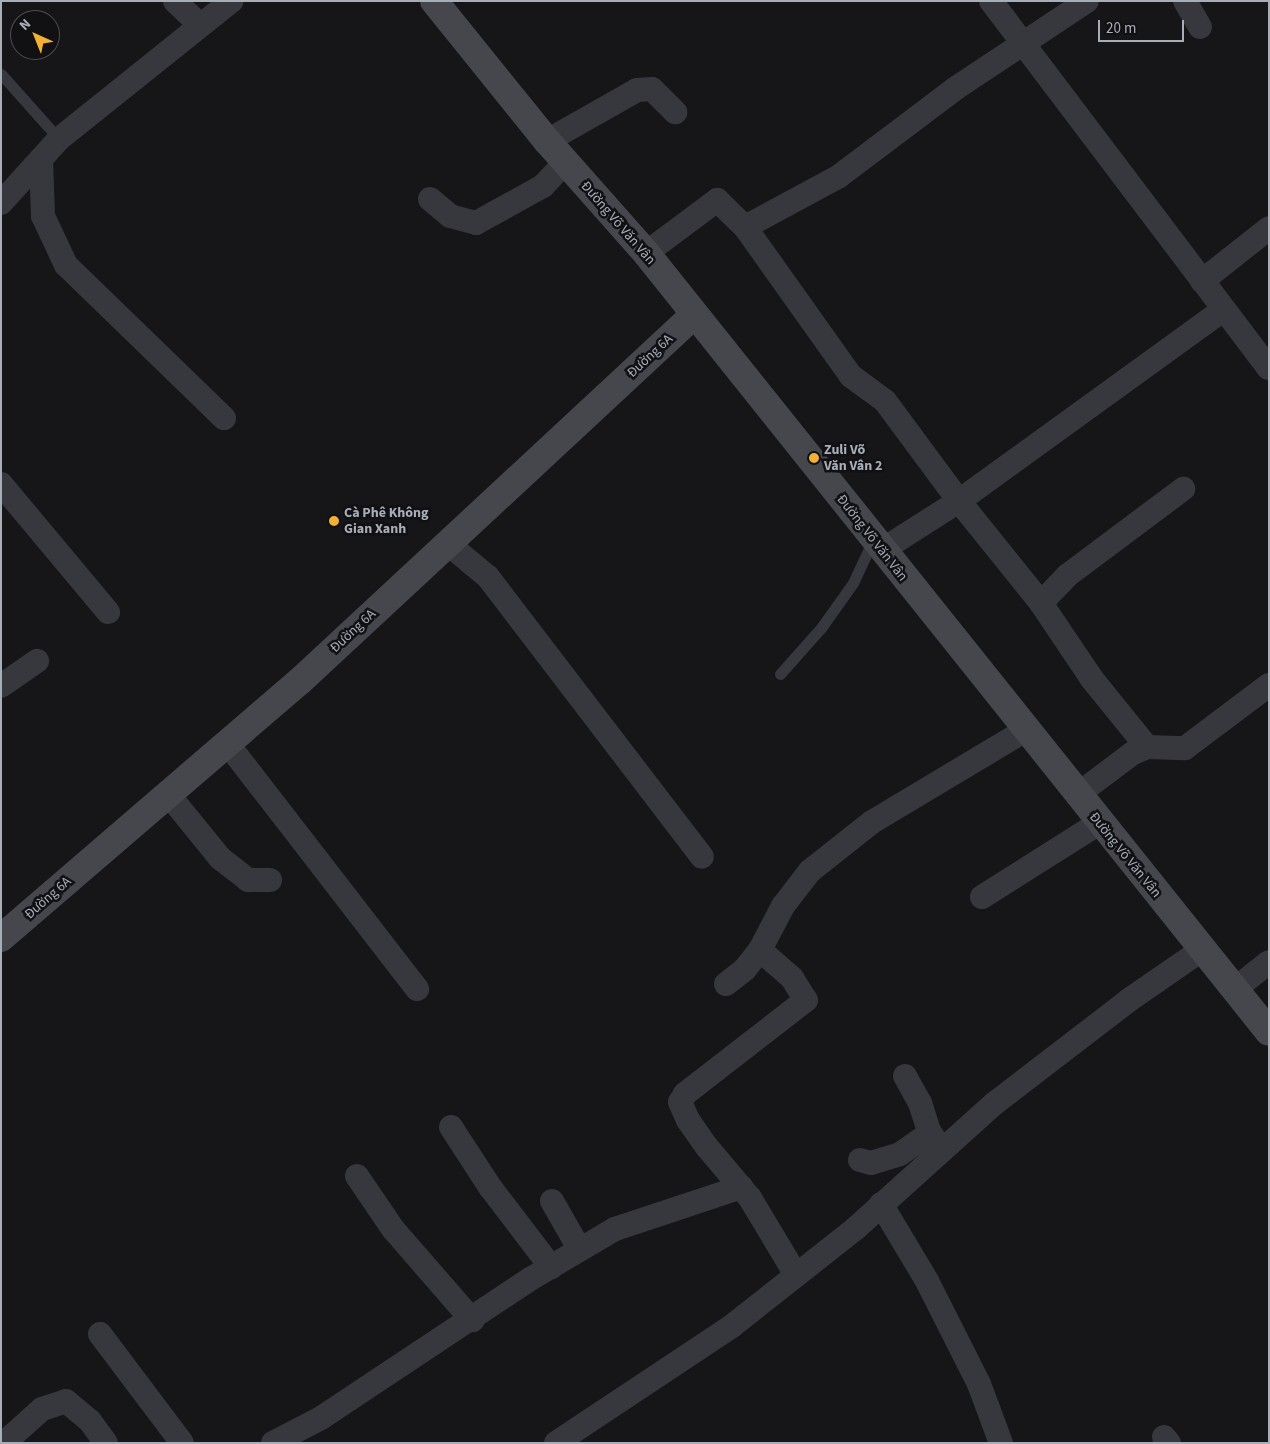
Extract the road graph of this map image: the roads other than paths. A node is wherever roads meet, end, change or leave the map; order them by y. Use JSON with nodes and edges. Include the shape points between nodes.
{"nodes":[{"id":1,"x":176,"y":1,"type":"edge"},
{"id":2,"x":231,"y":1,"type":"edge"},
{"id":3,"x":434,"y":1,"type":"edge"},
{"id":4,"x":990,"y":1,"type":"edge"},
{"id":5,"x":1087,"y":1,"type":"edge"},
{"id":6,"x":1185,"y":1,"type":"edge"},
{"id":7,"x":200,"y":26,"type":"junction"},
{"id":8,"x":1200,"y":27,"type":"dead end"},
{"id":9,"x":1024,"y":45,"type":"junction"},
{"id":10,"x":1,"y":74,"type":"edge"},
{"id":11,"x":675,"y":112,"type":"dead end"},
{"id":12,"x":59,"y":139,"type":"junction"},
{"id":13,"x":547,"y":141,"type":"junction"},
{"id":14,"x":41,"y":159,"type":"junction"},
{"id":15,"x":565,"y":162,"type":"junction"},
{"id":16,"x":430,"y":199,"type":"dead end"},
{"id":17,"x":1,"y":203,"type":"edge"},
{"id":18,"x":745,"y":227,"type":"junction"},
{"id":19,"x":1269,"y":228,"type":"edge"},
{"id":20,"x":646,"y":253,"type":"junction"},
{"id":21,"x":1202,"y":281,"type":"junction"},
{"id":22,"x":1224,"y":309,"type":"junction"},
{"id":23,"x":694,"y":315,"type":"junction"},
{"id":24,"x":1269,"y":368,"type":"edge"},
{"id":25,"x":224,"y":418,"type":"dead end"},
{"id":26,"x":1,"y":484,"type":"edge"},
{"id":27,"x":1183,"y":489,"type":"dead end"},
{"id":28,"x":959,"y":502,"type":"junction"},
{"id":29,"x":447,"y":544,"type":"junction"},
{"id":30,"x":878,"y":545,"type":"junction"},
{"id":31,"x":1041,"y":603,"type":"junction"},
{"id":32,"x":108,"y":612,"type":"dead end"},
{"id":33,"x":37,"y":661,"type":"dead end"},
{"id":34,"x":780,"y":674,"type":"dead end"},
{"id":35,"x":1269,"y":685,"type":"edge"},
{"id":36,"x":1,"y":686,"type":"edge"},
{"id":37,"x":1026,"y":730,"type":"junction"},
{"id":38,"x":227,"y":742,"type":"junction"},
{"id":39,"x":1147,"y":747,"type":"junction"},
{"id":40,"x":168,"y":794,"type":"junction"},
{"id":41,"x":1076,"y":795,"type":"junction"},
{"id":42,"x":1099,"y":822,"type":"junction"},
{"id":43,"x":702,"y":857,"type":"dead end"},
{"id":44,"x":270,"y":880,"type":"dead end"},
{"id":45,"x":982,"y":896,"type":"dead end"},
{"id":46,"x":1,"y":938,"type":"edge"},
{"id":47,"x":1203,"y":949,"type":"junction"},
{"id":48,"x":760,"y":950,"type":"junction"},
{"id":49,"x":1269,"y":962,"type":"edge"},
{"id":50,"x":726,"y":984,"type":"dead end"},
{"id":51,"x":417,"y":989,"type":"dead end"},
{"id":52,"x":1235,"y":989,"type":"junction"},
{"id":53,"x":1269,"y":1032,"type":"edge"},
{"id":54,"x":905,"y":1076,"type":"dead end"},
{"id":55,"x":450,"y":1127,"type":"dead end"},
{"id":56,"x":936,"y":1141,"type":"junction"},
{"id":57,"x":860,"y":1160,"type":"dead end"},
{"id":58,"x":357,"y":1176,"type":"dead end"},
{"id":59,"x":741,"y":1187,"type":"junction"},
{"id":60,"x":552,"y":1201,"type":"dead end"},
{"id":61,"x":881,"y":1204,"type":"junction"},
{"id":62,"x":580,"y":1250,"type":"junction"},
{"id":63,"x":551,"y":1267,"type":"junction"},
{"id":64,"x":796,"y":1275,"type":"junction"},
{"id":65,"x":472,"y":1320,"type":"junction"},
{"id":66,"x":100,"y":1334,"type":"dead end"},
{"id":67,"x":4,"y":1443,"type":"edge"},
{"id":68,"x":106,"y":1443,"type":"edge"},
{"id":69,"x":182,"y":1443,"type":"edge"},
{"id":70,"x":273,"y":1443,"type":"edge"},
{"id":71,"x":556,"y":1443,"type":"edge"},
{"id":72,"x":1001,"y":1443,"type":"edge"}],
"edges":[{"from":1,"to":7,"type":"street"},
{"from":2,"to":7,"type":"street"},
{"from":3,"to":13,"type":"street","name":"Đường Võ Văn Vân"},
{"from":4,"to":9,"type":"street"},
{"from":5,"to":9,"type":"street"},
{"from":6,"to":8,"type":"street"},
{"from":7,"to":12,"type":"street"},
{"from":9,"to":18,"type":"street","via":[[956,88],[838,178]]},
{"from":9,"to":21,"type":"street"},
{"from":10,"to":12,"type":"lane"},
{"from":11,"to":13,"type":"street","via":[[652,89],[637,90]]},
{"from":12,"to":14,"type":"street"},
{"from":13,"to":15,"type":"street","name":"Đường Võ Văn Vân"},
{"from":14,"to":17,"type":"street"},
{"from":14,"to":25,"type":"street","via":[[43,216],[66,265]]},
{"from":15,"to":16,"type":"street","via":[[543,186],[476,223],[450,216]]},
{"from":15,"to":20,"type":"street","name":"Đường Võ Văn Vân"},
{"from":18,"to":20,"type":"street","via":[[717,200]]},
{"from":18,"to":28,"type":"street","via":[[852,376],[886,401]]},
{"from":19,"to":21,"type":"street"},
{"from":20,"to":23,"type":"street","name":"Đường Võ Văn Vân"},
{"from":21,"to":22,"type":"street"},
{"from":22,"to":24,"type":"street"},
{"from":22,"to":28,"type":"street"},
{"from":23,"to":29,"type":"street","name":"Đường 6A"},
{"from":23,"to":30,"type":"street","name":"Đường Võ Văn Vân"},
{"from":26,"to":32,"type":"street"},
{"from":27,"to":31,"type":"street","via":[[1068,575]]},
{"from":28,"to":30,"type":"street"},
{"from":28,"to":31,"type":"street"},
{"from":29,"to":38,"type":"street","name":"Đường 6A","via":[[300,681]]},
{"from":29,"to":43,"type":"street","via":[[488,577]]},
{"from":30,"to":34,"type":"lane","via":[[821,628]]},
{"from":30,"to":37,"type":"street","name":"Đường Võ Văn Vân"},
{"from":31,"to":39,"type":"street","via":[[1092,679]]},
{"from":33,"to":36,"type":"street"},
{"from":35,"to":39,"type":"street","via":[[1185,748]]},
{"from":37,"to":41,"type":"street","name":"Đường Võ Văn Vân"},
{"from":37,"to":48,"type":"street","via":[[872,822],[810,871],[783,906]]},
{"from":38,"to":40,"type":"street","name":"Đường 6A"},
{"from":38,"to":51,"type":"street"},
{"from":39,"to":41,"type":"street","via":[[1133,753]]},
{"from":40,"to":44,"type":"street","via":[[220,858],[248,880]]},
{"from":40,"to":46,"type":"street","name":"Đường 6A"},
{"from":41,"to":42,"type":"street","name":"Đường Võ Văn Vân"},
{"from":42,"to":45,"type":"street"},
{"from":42,"to":47,"type":"street","name":"Đường Võ Văn Vân"},
{"from":47,"to":52,"type":"street","name":"Đường Võ Văn Vân"},
{"from":47,"to":56,"type":"street","via":[[1129,1000],[1003,1097]]},
{"from":48,"to":50,"type":"street","via":[[745,969]]},
{"from":48,"to":59,"type":"street","via":[[792,978],[806,1000],[685,1094],[680,1102],[688,1120]]},
{"from":49,"to":52,"type":"street"},
{"from":52,"to":53,"type":"street","name":"Đường Võ Văn Vân"},
{"from":54,"to":56,"type":"street"},
{"from":55,"to":63,"type":"street","via":[[490,1187]]},
{"from":56,"to":57,"type":"street","via":[[872,1163]]},
{"from":56,"to":61,"type":"street"},
{"from":58,"to":65,"type":"street","via":[[393,1229]]},
{"from":59,"to":62,"type":"street","via":[[616,1229]]},
{"from":59,"to":64,"type":"street"},
{"from":60,"to":62,"type":"street"},
{"from":61,"to":64,"type":"street"},
{"from":61,"to":72,"type":"street","via":[[927,1281],[979,1384]]},
{"from":62,"to":63,"type":"street"},
{"from":63,"to":65,"type":"street"},
{"from":64,"to":71,"type":"street","via":[[732,1326]]},
{"from":65,"to":70,"type":"street","via":[[321,1418]]},
{"from":66,"to":69,"type":"street"},
{"from":67,"to":68,"type":"street","via":[[42,1408],[66,1401],[90,1421]]}]}
